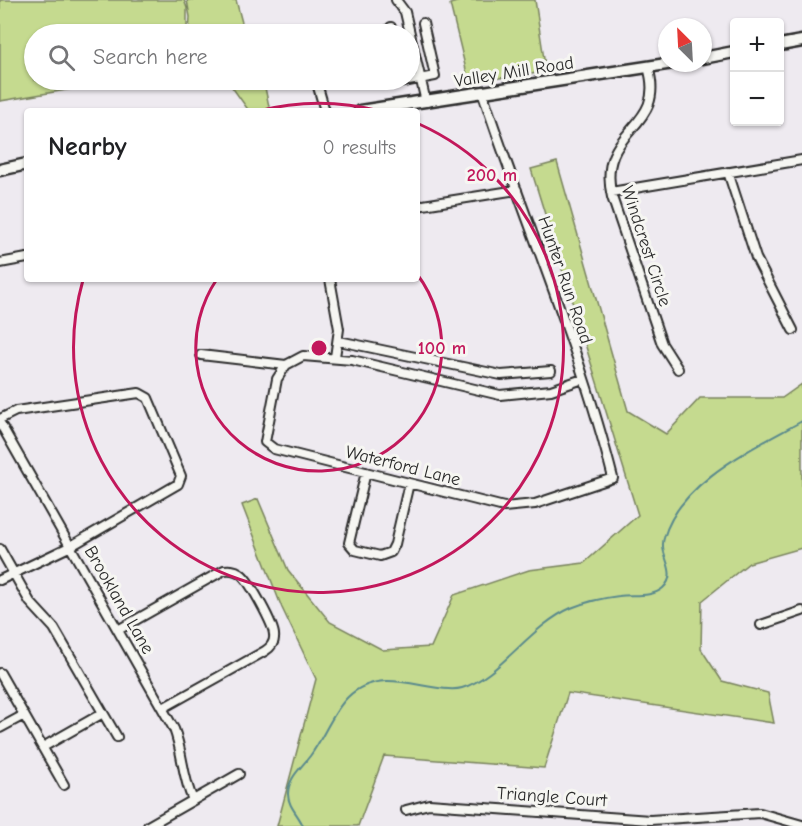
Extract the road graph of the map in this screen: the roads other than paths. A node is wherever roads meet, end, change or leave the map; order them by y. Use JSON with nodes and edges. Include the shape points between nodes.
{"nodes":[{"id":1,"x":396,"y":0,"type":"edge"},
{"id":2,"x":423,"y":23,"type":"dead end"},
{"id":3,"x":408,"y":24,"type":"edge"},
{"id":4,"x":802,"y":41,"type":"edge"},
{"id":5,"x":784,"y":44,"type":"edge"},
{"id":6,"x":730,"y":53,"type":"edge"},
{"id":7,"x":712,"y":56,"type":"edge"},
{"id":8,"x":658,"y":65,"type":"edge"},
{"id":9,"x":648,"y":67,"type":"junction"},
{"id":10,"x":420,"y":75,"type":"edge"},
{"id":11,"x":421,"y":79,"type":"junction"},
{"id":12,"x":319,"y":90,"type":"edge"},
{"id":13,"x":483,"y":94,"type":"junction"},
{"id":14,"x":426,"y":102,"type":"junction"},
{"id":15,"x":324,"y":108,"type":"edge"},
{"id":16,"x":382,"y":108,"type":"edge"},
{"id":17,"x":802,"y":160,"type":"edge"},
{"id":18,"x":24,"y":165,"type":"edge"},
{"id":19,"x":0,"y":170,"type":"edge"},
{"id":20,"x":728,"y":172,"type":"junction"},
{"id":21,"x":518,"y":190,"type":"junction"},
{"id":22,"x":611,"y":192,"type":"junction"},
{"id":23,"x":420,"y":206,"type":"edge"},
{"id":24,"x":24,"y":259,"type":"edge"},
{"id":25,"x":0,"y":263,"type":"edge"},
{"id":26,"x":330,"y":282,"type":"edge"},
{"id":27,"x":793,"y":330,"type":"dead end"},
{"id":28,"x":339,"y":341,"type":"junction"},
{"id":29,"x":201,"y":355,"type":"dead end"},
{"id":30,"x":335,"y":357,"type":"junction"},
{"id":31,"x":286,"y":365,"type":"junction"},
{"id":32,"x":678,"y":369,"type":"dead end"},
{"id":33,"x":551,"y":371,"type":"dead end"},
{"id":34,"x":583,"y":379,"type":"junction"},
{"id":35,"x":0,"y":421,"type":"edge"},
{"id":36,"x":366,"y":472,"type":"junction"},
{"id":37,"x":613,"y":478,"type":"joint"},
{"id":38,"x":409,"y":483,"type":"junction"},
{"id":39,"x":71,"y":546,"type":"junction"},
{"id":40,"x":0,"y":549,"type":"edge"},
{"id":41,"x":14,"y":573,"type":"junction"},
{"id":42,"x":0,"y":580,"type":"edge"},
{"id":43,"x":802,"y":611,"type":"edge"},
{"id":44,"x":761,"y":625,"type":"dead end"},
{"id":45,"x":118,"y":630,"type":"junction"},
{"id":46,"x":0,"y":673,"type":"edge"},
{"id":47,"x":163,"y":708,"type":"junction"},
{"id":48,"x":103,"y":713,"type":"junction"},
{"id":49,"x":24,"y":715,"type":"junction"},
{"id":50,"x":0,"y":728,"type":"edge"},
{"id":51,"x":117,"y":737,"type":"dead end"},
{"id":52,"x":42,"y":747,"type":"junction"},
{"id":53,"x":239,"y":774,"type":"dead end"},
{"id":54,"x":64,"y":785,"type":"dead end"},
{"id":55,"x":193,"y":800,"type":"junction"},
{"id":56,"x":406,"y":810,"type":"dead end"},
{"id":57,"x":650,"y":823,"type":"edge"},
{"id":58,"x":802,"y":825,"type":"edge"},
{"id":59,"x":148,"y":826,"type":"edge"}],
"edges":[{"from":1,"to":3,"type":"street"},
{"from":2,"to":11,"type":"street","via":[[435,76]]},
{"from":4,"to":5,"type":"street"},
{"from":6,"to":7,"type":"street"},
{"from":8,"to":9,"type":"street","name":"Valley Mill Road"},
{"from":9,"to":13,"type":"street","name":"Valley Mill Road"},
{"from":9,"to":22,"type":"street","name":"Windcrest Circle","via":[[651,99],[642,118],[622,139],[612,157]]},
{"from":10,"to":11,"type":"street"},
{"from":11,"to":14,"type":"street"},
{"from":12,"to":15,"type":"street"},
{"from":13,"to":14,"type":"street","name":"Valley Mill Road"},
{"from":13,"to":21,"type":"street","name":"Hunter Run Road"},
{"from":14,"to":16,"type":"street","name":"Valley Mill Road"},
{"from":17,"to":20,"type":"street"},
{"from":18,"to":19,"type":"street"},
{"from":20,"to":22,"type":"street"},
{"from":20,"to":27,"type":"street","via":[[756,258]]},
{"from":21,"to":23,"type":"street"},
{"from":21,"to":34,"type":"street","name":"Hunter Run Road"},
{"from":22,"to":32,"type":"street","name":"Windcrest Circle","via":[[662,344]]},
{"from":24,"to":25,"type":"street"},
{"from":26,"to":28,"type":"street"},
{"from":28,"to":30,"type":"street"},
{"from":28,"to":33,"type":"street","via":[[501,375]]},
{"from":29,"to":31,"type":"street"},
{"from":30,"to":31,"type":"street","via":[[303,356]]},
{"from":30,"to":34,"type":"street","via":[[500,395],[551,390]]},
{"from":31,"to":36,"type":"street","name":"Waterford Lane","via":[[277,379],[265,437],[269,447]]},
{"from":34,"to":37,"type":"street","name":"Hunter Run Road"},
{"from":35,"to":39,"type":"street","name":"Brookland Lane"},
{"from":35,"to":39,"type":"street","via":[[16,411],[136,393],[148,398],[181,474],[180,481]]},
{"from":36,"to":38,"type":"street","name":"Waterford Lane"},
{"from":36,"to":38,"type":"street","via":[[349,543],[355,550],[380,556],[394,548]]},
{"from":37,"to":38,"type":"street","name":"Waterford Lane","via":[[515,508]]},
{"from":39,"to":41,"type":"street"},
{"from":39,"to":45,"type":"street","name":"Brookland Lane"},
{"from":40,"to":41,"type":"street"},
{"from":41,"to":42,"type":"street"},
{"from":41,"to":48,"type":"street","via":[[30,602],[54,628]]},
{"from":43,"to":44,"type":"street"},
{"from":45,"to":47,"type":"street","name":"Brookland Lane"},
{"from":45,"to":47,"type":"street","via":[[224,570],[240,573],[250,586],[274,631],[272,644]]},
{"from":46,"to":49,"type":"street"},
{"from":47,"to":55,"type":"street","name":"Brookland Lane","via":[[179,741],[182,770]]},
{"from":48,"to":51,"type":"street"},
{"from":48,"to":52,"type":"street"},
{"from":49,"to":50,"type":"street"},
{"from":49,"to":52,"type":"street"},
{"from":52,"to":54,"type":"street"},
{"from":53,"to":55,"type":"street"},
{"from":55,"to":59,"type":"street"},
{"from":56,"to":57,"type":"street","name":"Triangle Court","via":[[429,804]]},
{"from":57,"to":58,"type":"street","name":"Triangle Court","via":[[760,813]]}]}
